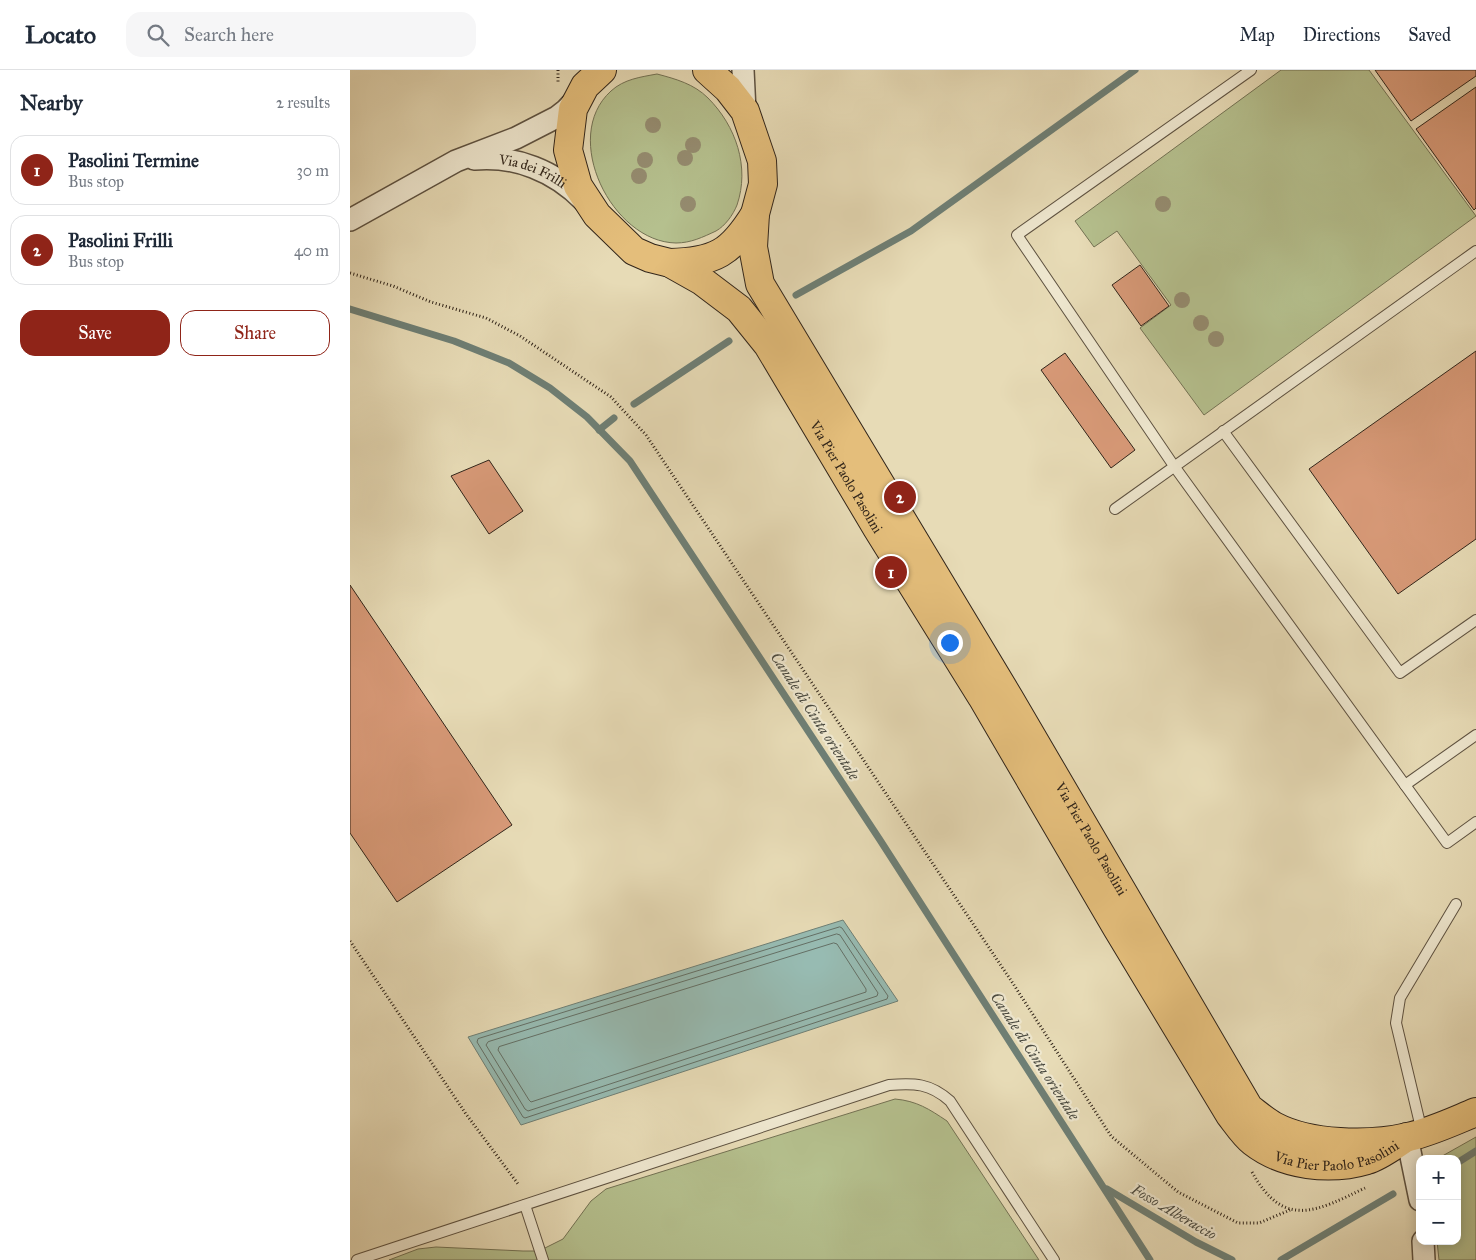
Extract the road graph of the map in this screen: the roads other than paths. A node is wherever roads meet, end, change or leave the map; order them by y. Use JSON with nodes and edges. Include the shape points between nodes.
{"nodes":[{"id":1,"x":581,"y":70,"type":"edge"},
{"id":2,"x":602,"y":70,"type":"edge"},
{"id":3,"x":707,"y":70,"type":"edge"},
{"id":4,"x":743,"y":70,"type":"edge"},
{"id":5,"x":1251,"y":70,"type":"edge"},
{"id":6,"x":578,"y":97,"type":"junction"},
{"id":7,"x":746,"y":110,"type":"junction"},
{"id":8,"x":456,"y":161,"type":"junction"},
{"id":9,"x":755,"y":214,"type":"junction"},
{"id":10,"x":597,"y":215,"type":"junction"},
{"id":11,"x":350,"y":220,"type":"edge"},
{"id":12,"x":1476,"y":251,"type":"edge"},
{"id":13,"x":670,"y":263,"type":"junction"},
{"id":14,"x":1223,"y":431,"type":"junction"},
{"id":15,"x":1174,"y":466,"type":"junction"},
{"id":16,"x":1115,"y":509,"type":"dead end"},
{"id":17,"x":1476,"y":620,"type":"edge"},
{"id":18,"x":1476,"y":735,"type":"edge"},
{"id":19,"x":1405,"y":785,"type":"junction"},
{"id":20,"x":1476,"y":822,"type":"edge"},
{"id":21,"x":1456,"y":904,"type":"dead end"},
{"id":22,"x":1476,"y":1112,"type":"edge"},
{"id":23,"x":1415,"y":1135,"type":"junction"},
{"id":24,"x":1417,"y":1155,"type":"edge"},
{"id":25,"x":525,"y":1204,"type":"junction"},
{"id":26,"x":1423,"y":1245,"type":"edge"},
{"id":27,"x":357,"y":1260,"type":"edge"},
{"id":28,"x":543,"y":1260,"type":"edge"},
{"id":29,"x":1054,"y":1260,"type":"edge"},
{"id":30,"x":1424,"y":1260,"type":"edge"}],
"edges":[{"from":1,"to":6,"type":"main road","name":"Via Pier Paolo Pasolini"},
{"from":2,"to":6,"type":"main road","name":"Via Pier Paolo Pasolini"},
{"from":3,"to":7,"type":"main road","name":"Via Pier Paolo Pasolini"},
{"from":4,"to":7,"type":"street"},
{"from":5,"to":15,"type":"lane","via":[[1017,235]]},
{"from":6,"to":8,"type":"street","name":"Via dei Frilli","via":[[557,117],[539,127]]},
{"from":6,"to":10,"type":"main road","name":"Via Pier Paolo Pasolini","via":[[573,109],[568,150],[578,186]]},
{"from":7,"to":9,"type":"main road","name":"Via Pier Paolo Pasolini","via":[[762,161],[764,184]]},
{"from":8,"to":10,"type":"street","name":"Via dei Frilli","via":[[492,158],[553,175]]},
{"from":8,"to":11,"type":"street","name":"Via dei Frilli"},
{"from":9,"to":13,"type":"main road","name":"Via Pier Paolo Pasolini","via":[[744,232],[719,254],[691,263]]},
{"from":9,"to":23,"type":"main road","name":"Via Pier Paolo Pasolini","via":[[753,247],[760,284],[1009,698],[1249,1108],[1272,1125],[1296,1136],[1357,1143]]},
{"from":10,"to":13,"type":"main road","name":"Via Pier Paolo Pasolini","via":[[634,251]]},
{"from":12,"to":14,"type":"lane"},
{"from":13,"to":23,"type":"main road","name":"Via Pier Paolo Pasolini","via":[[702,281],[739,309],[768,345],[1230,1115],[1252,1141],[1297,1163],[1330,1166],[1368,1160]]},
{"from":14,"to":15,"type":"lane"},
{"from":14,"to":17,"type":"lane","via":[[1400,673]]},
{"from":15,"to":16,"type":"lane"},
{"from":15,"to":19,"type":"lane"},
{"from":18,"to":19,"type":"lane"},
{"from":19,"to":20,"type":"lane","via":[[1447,843]]},
{"from":21,"to":23,"type":"lane","via":[[1400,998],[1396,1024]]},
{"from":22,"to":23,"type":"main road"},
{"from":23,"to":24,"type":"street"},
{"from":25,"to":27,"type":"lane"},
{"from":25,"to":28,"type":"lane"},
{"from":25,"to":29,"type":"lane","via":[[889,1086],[911,1083],[927,1086],[950,1102]]},
{"from":26,"to":30,"type":"street"}]}
